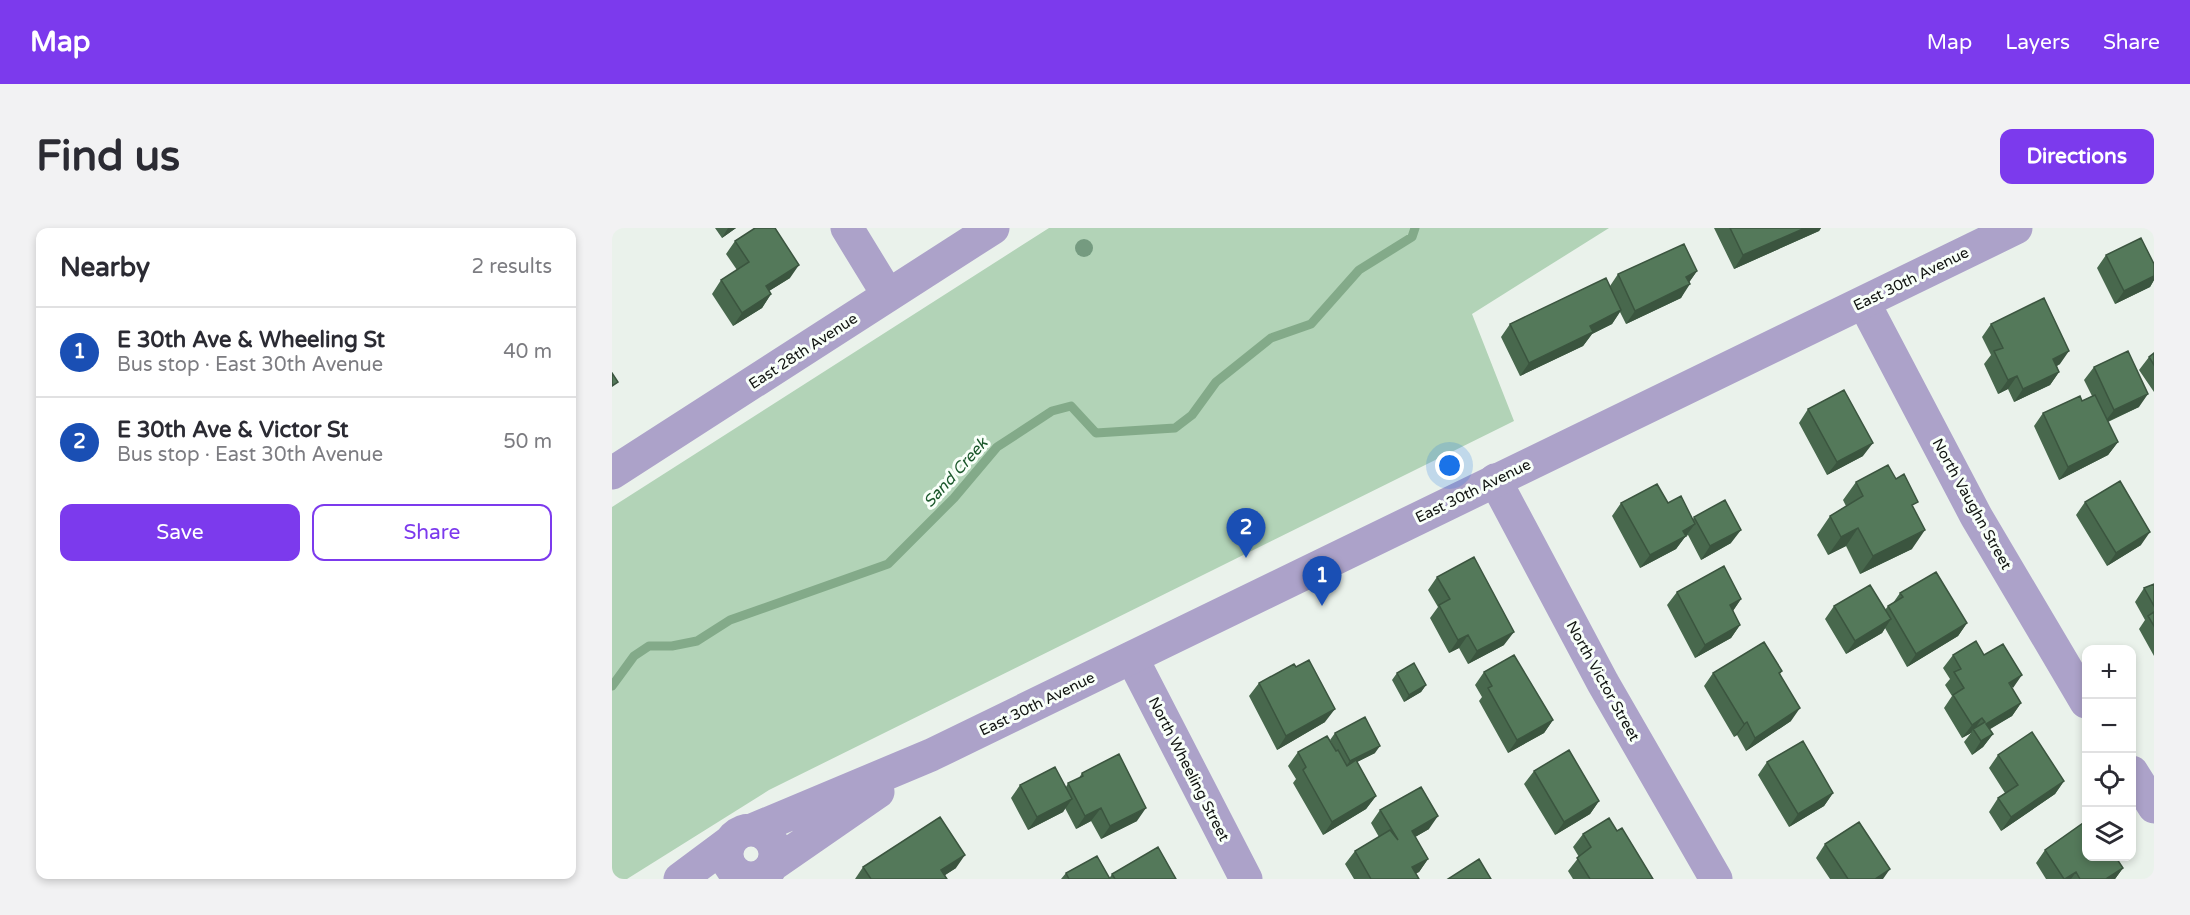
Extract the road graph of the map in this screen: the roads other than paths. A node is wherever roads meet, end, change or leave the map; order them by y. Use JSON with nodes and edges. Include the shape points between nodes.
{"nodes":[{"id":1,"x":847,"y":228,"type":"edge"},
{"id":2,"x":993,"y":228,"type":"edge"},
{"id":3,"x":2016,"y":228,"type":"edge"},
{"id":4,"x":888,"y":295,"type":"junction"},
{"id":5,"x":1864,"y":303,"type":"junction"},
{"id":6,"x":612,"y":473,"type":"edge"},
{"id":7,"x":1495,"y":480,"type":"junction"},
{"id":8,"x":1132,"y":658,"type":"junction"},
{"id":9,"x":2084,"y":699,"type":"edge"},
{"id":10,"x":932,"y":755,"type":"junction"},
{"id":11,"x":2136,"y":778,"type":"edge"},
{"id":12,"x":2154,"y":807,"type":"edge"},
{"id":13,"x":741,"y":835,"type":"junction"},
{"id":14,"x":759,"y":875,"type":"edge"},
{"id":15,"x":680,"y":879,"type":"edge"},
{"id":16,"x":1246,"y":879,"type":"edge"},
{"id":17,"x":1716,"y":879,"type":"edge"}],
"edges":[{"from":1,"to":4,"type":"street"},
{"from":2,"to":4,"type":"street","name":"East 28th Avenue"},
{"from":3,"to":5,"type":"street","name":"East 30th Avenue"},
{"from":4,"to":6,"type":"street","name":"East 28th Avenue"},
{"from":5,"to":7,"type":"street","name":"East 30th Avenue"},
{"from":5,"to":9,"type":"street","name":"North Vaughn Street","via":[[1976,516]]},
{"from":7,"to":8,"type":"street","name":"East 30th Avenue"},
{"from":7,"to":17,"type":"street","name":"North Victor Street","via":[[1603,683]]},
{"from":8,"to":10,"type":"street","name":"East 30th Avenue"},
{"from":8,"to":16,"type":"street","name":"North Wheeling Street"},
{"from":10,"to":13,"type":"street","name":"East 30th Avenue"},
{"from":10,"to":14,"type":"street","name":"East 30th Avenue"},
{"from":11,"to":12,"type":"street"},
{"from":13,"to":14,"type":"street","via":[[727,848],[729,864],[739,876]]},
{"from":13,"to":15,"type":"street","name":"East 30th Avenue"}]}
